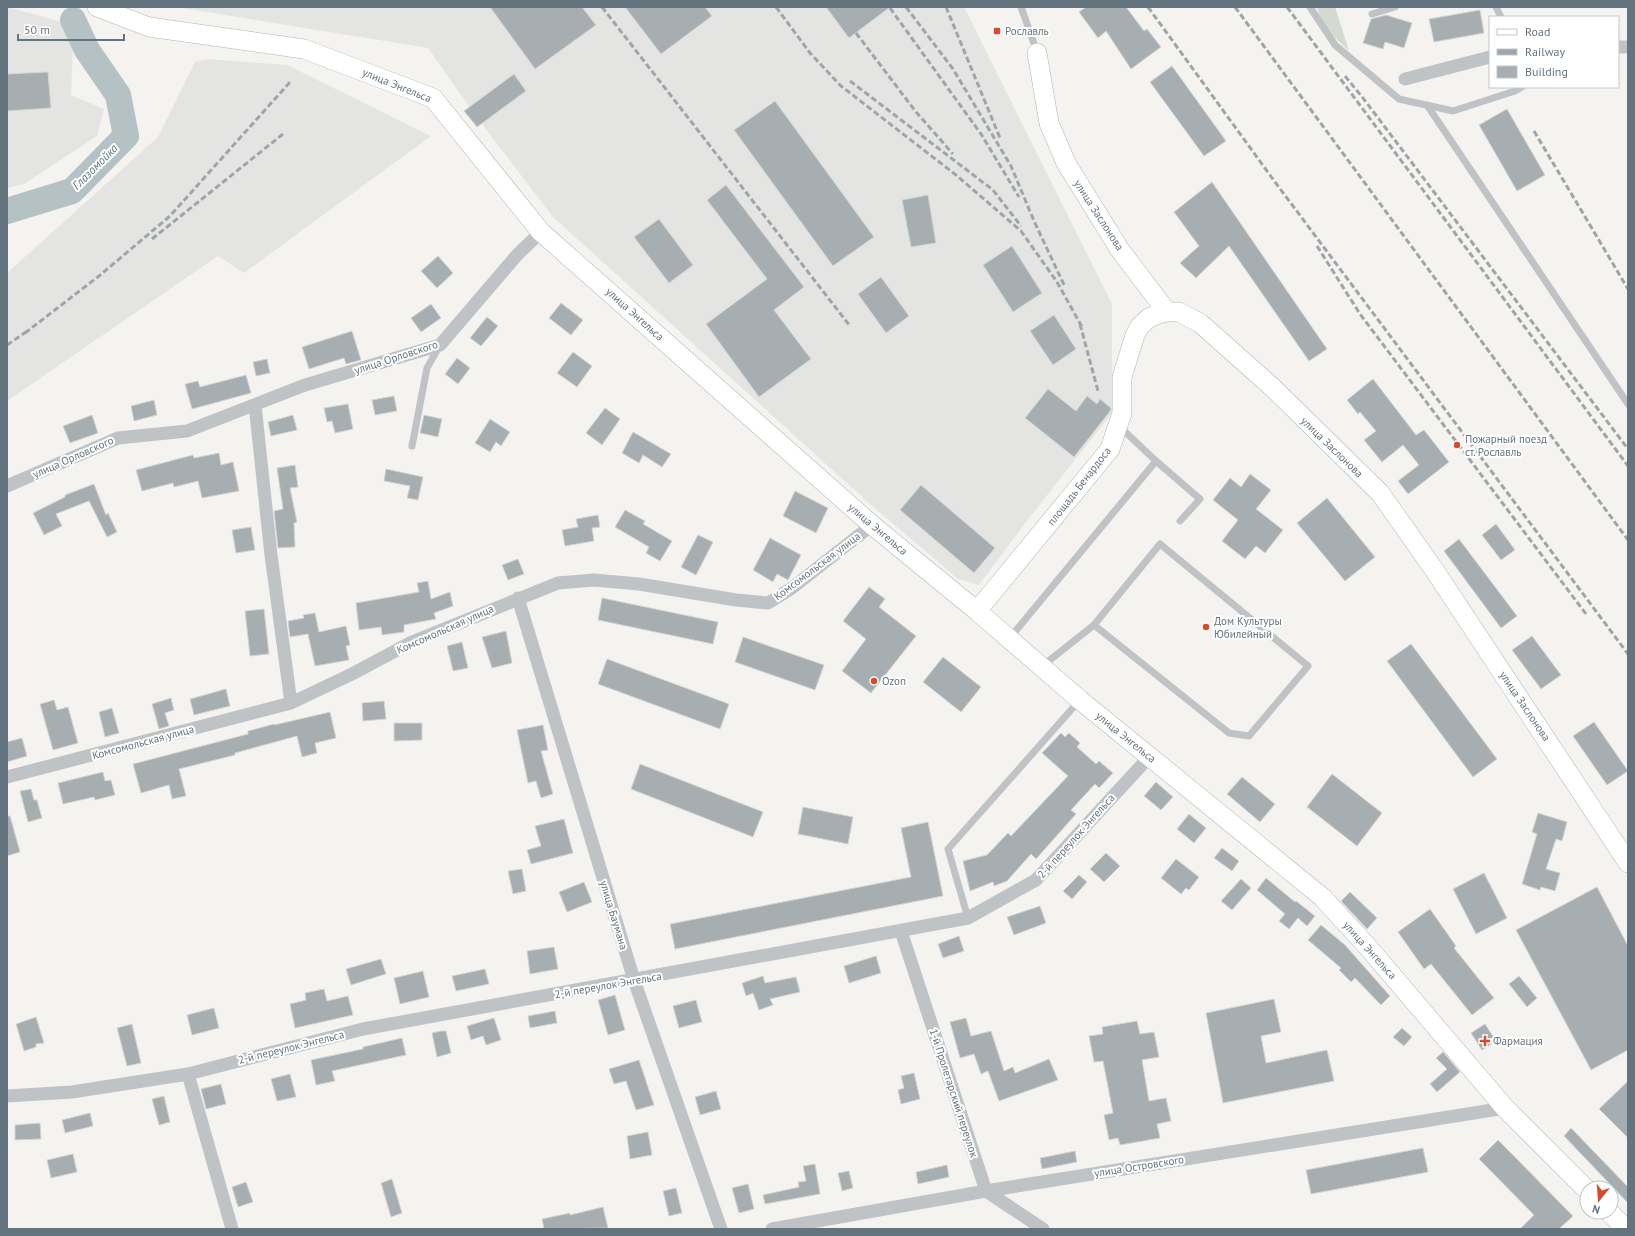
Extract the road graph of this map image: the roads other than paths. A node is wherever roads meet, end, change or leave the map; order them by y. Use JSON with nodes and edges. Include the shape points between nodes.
{"nodes":[{"id":1,"x":97,"y":7,"type":"edge"},
{"id":2,"x":1021,"y":7,"type":"edge"},
{"id":3,"x":1310,"y":7,"type":"edge"},
{"id":4,"x":1395,"y":7,"type":"edge"},
{"id":5,"x":1496,"y":7,"type":"edge"},
{"id":6,"x":1372,"y":14,"type":"dead end"},
{"id":7,"x":1500,"y":16,"type":"edge"},
{"id":8,"x":1037,"y":53,"type":"joint"},
{"id":9,"x":1489,"y":57,"type":"edge"},
{"id":10,"x":1405,"y":79,"type":"dead end"},
{"id":11,"x":1520,"y":88,"type":"edge"},
{"id":12,"x":1427,"y":105,"type":"junction"},
{"id":13,"x":541,"y":232,"type":"junction"},
{"id":14,"x":1167,"y":312,"type":"junction"},
{"id":15,"x":440,"y":345,"type":"junction"},
{"id":16,"x":1628,"y":404,"type":"edge"},
{"id":17,"x":256,"y":405,"type":"junction"},
{"id":18,"x":1119,"y":426,"type":"junction"},
{"id":19,"x":412,"y":446,"type":"dead end"},
{"id":20,"x":1156,"y":461,"type":"junction"},
{"id":21,"x":7,"y":486,"type":"edge"},
{"id":22,"x":1180,"y":521,"type":"dead end"},
{"id":23,"x":872,"y":525,"type":"junction"},
{"id":24,"x":518,"y":598,"type":"junction"},
{"id":25,"x":978,"y":611,"type":"junction"},
{"id":26,"x":1094,"y":625,"type":"junction"},
{"id":27,"x":1009,"y":639,"type":"junction"},
{"id":28,"x":1041,"y":667,"type":"junction"},
{"id":29,"x":1080,"y":700,"type":"junction"},
{"id":30,"x":292,"y":703,"type":"junction"},
{"id":31,"x":1150,"y":756,"type":"junction"},
{"id":32,"x":7,"y":777,"type":"edge"},
{"id":33,"x":1628,"y":863,"type":"edge"},
{"id":34,"x":968,"y":918,"type":"junction"},
{"id":35,"x":901,"y":931,"type":"junction"},
{"id":36,"x":634,"y":980,"type":"junction"},
{"id":37,"x":188,"y":1074,"type":"junction"},
{"id":38,"x":7,"y":1096,"type":"edge"},
{"id":39,"x":1506,"y":1108,"type":"junction"},
{"id":40,"x":1579,"y":1182,"type":"edge"},
{"id":41,"x":986,"y":1190,"type":"junction"},
{"id":42,"x":1617,"y":1220,"type":"edge"},
{"id":43,"x":232,"y":1229,"type":"edge"},
{"id":44,"x":721,"y":1229,"type":"edge"},
{"id":45,"x":772,"y":1229,"type":"edge"},
{"id":46,"x":1043,"y":1229,"type":"edge"},
{"id":47,"x":1626,"y":1229,"type":"edge"}],
"edges":[{"from":1,"to":13,"type":"street","name":"улица Энгельса","via":[[149,27],[304,49],[433,98]]},
{"from":2,"to":8,"type":"lane"},
{"from":3,"to":12,"type":"lane","via":[[1335,44],[1399,99]]},
{"from":4,"to":6,"type":"lane"},
{"from":5,"to":7,"type":"lane"},
{"from":8,"to":14,"type":"street","name":"улица Заслонова","via":[[1049,123],[1066,163],[1120,250]]},
{"from":9,"to":10,"type":"street"},
{"from":11,"to":12,"type":"lane","via":[[1453,111]]},
{"from":12,"to":16,"type":"lane"},
{"from":13,"to":15,"type":"street","name":"улица Орловского","via":[[517,255]]},
{"from":13,"to":23,"type":"street","name":"улица Энгельса"},
{"from":14,"to":18,"type":"street","name":"площадь Бенардоса","via":[[1149,318],[1135,335],[1122,376],[1122,413]]},
{"from":14,"to":33,"type":"street","name":"улица Заслонова","via":[[1179,312],[1200,323],[1272,387],[1380,494],[1435,571]]},
{"from":15,"to":17,"type":"street","name":"улица Орловского","via":[[305,385]]},
{"from":15,"to":19,"type":"lane","via":[[427,368]]},
{"from":17,"to":21,"type":"street","name":"улица Орловского","via":[[187,431],[118,438]]},
{"from":17,"to":30,"type":"street","via":[[271,555]]},
{"from":18,"to":20,"type":"lane"},
{"from":18,"to":25,"type":"street","name":"площадь Бенардоса","via":[[1110,449]]},
{"from":20,"to":22,"type":"lane","via":[[1200,499]]},
{"from":20,"to":27,"type":"lane"},
{"from":23,"to":24,"type":"street","name":"Комсомольская улица","via":[[768,604],[639,584],[594,580],[558,584]]},
{"from":23,"to":25,"type":"street","name":"улица Энгельса"},
{"from":24,"to":30,"type":"street","name":"Комсомольская улица","via":[[412,642]]},
{"from":24,"to":36,"type":"street","name":"улица Баумана"},
{"from":25,"to":27,"type":"street","name":"улица Энгельса"},
{"from":26,"to":26,"type":"lane","via":[[1228,733],[1249,736],[1308,666],[1160,544]]},
{"from":26,"to":28,"type":"lane"},
{"from":27,"to":28,"type":"street","name":"улица Энгельса"},
{"from":28,"to":29,"type":"street","name":"улица Энгельса"},
{"from":29,"to":31,"type":"street","name":"улица Энгельса"},
{"from":29,"to":34,"type":"lane","via":[[948,849]]},
{"from":30,"to":32,"type":"street","name":"Комсомольская улица"},
{"from":31,"to":34,"type":"street","name":"2-й переулок Энгельса","via":[[1036,880]]},
{"from":31,"to":39,"type":"street","name":"улица Энгельса","via":[[1322,897]]},
{"from":34,"to":35,"type":"street","name":"2-й переулок Энгельса"},
{"from":35,"to":36,"type":"street","name":"2-й переулок Энгельса"},
{"from":35,"to":41,"type":"street","name":"1-й Пролетарский переулок"},
{"from":36,"to":37,"type":"street","name":"2-й переулок Энгельса","via":[[363,1029]]},
{"from":36,"to":44,"type":"street","name":"улица Баумана"},
{"from":37,"to":38,"type":"street","name":"2-й переулок Энгельса","via":[[72,1092]]},
{"from":37,"to":43,"type":"street"},
{"from":39,"to":40,"type":"street","name":"улица Энгельса"},
{"from":39,"to":41,"type":"street","name":"улица Островского"},
{"from":41,"to":45,"type":"street","name":"улица Островского"},
{"from":41,"to":46,"type":"street"},
{"from":42,"to":47,"type":"street"}]}
